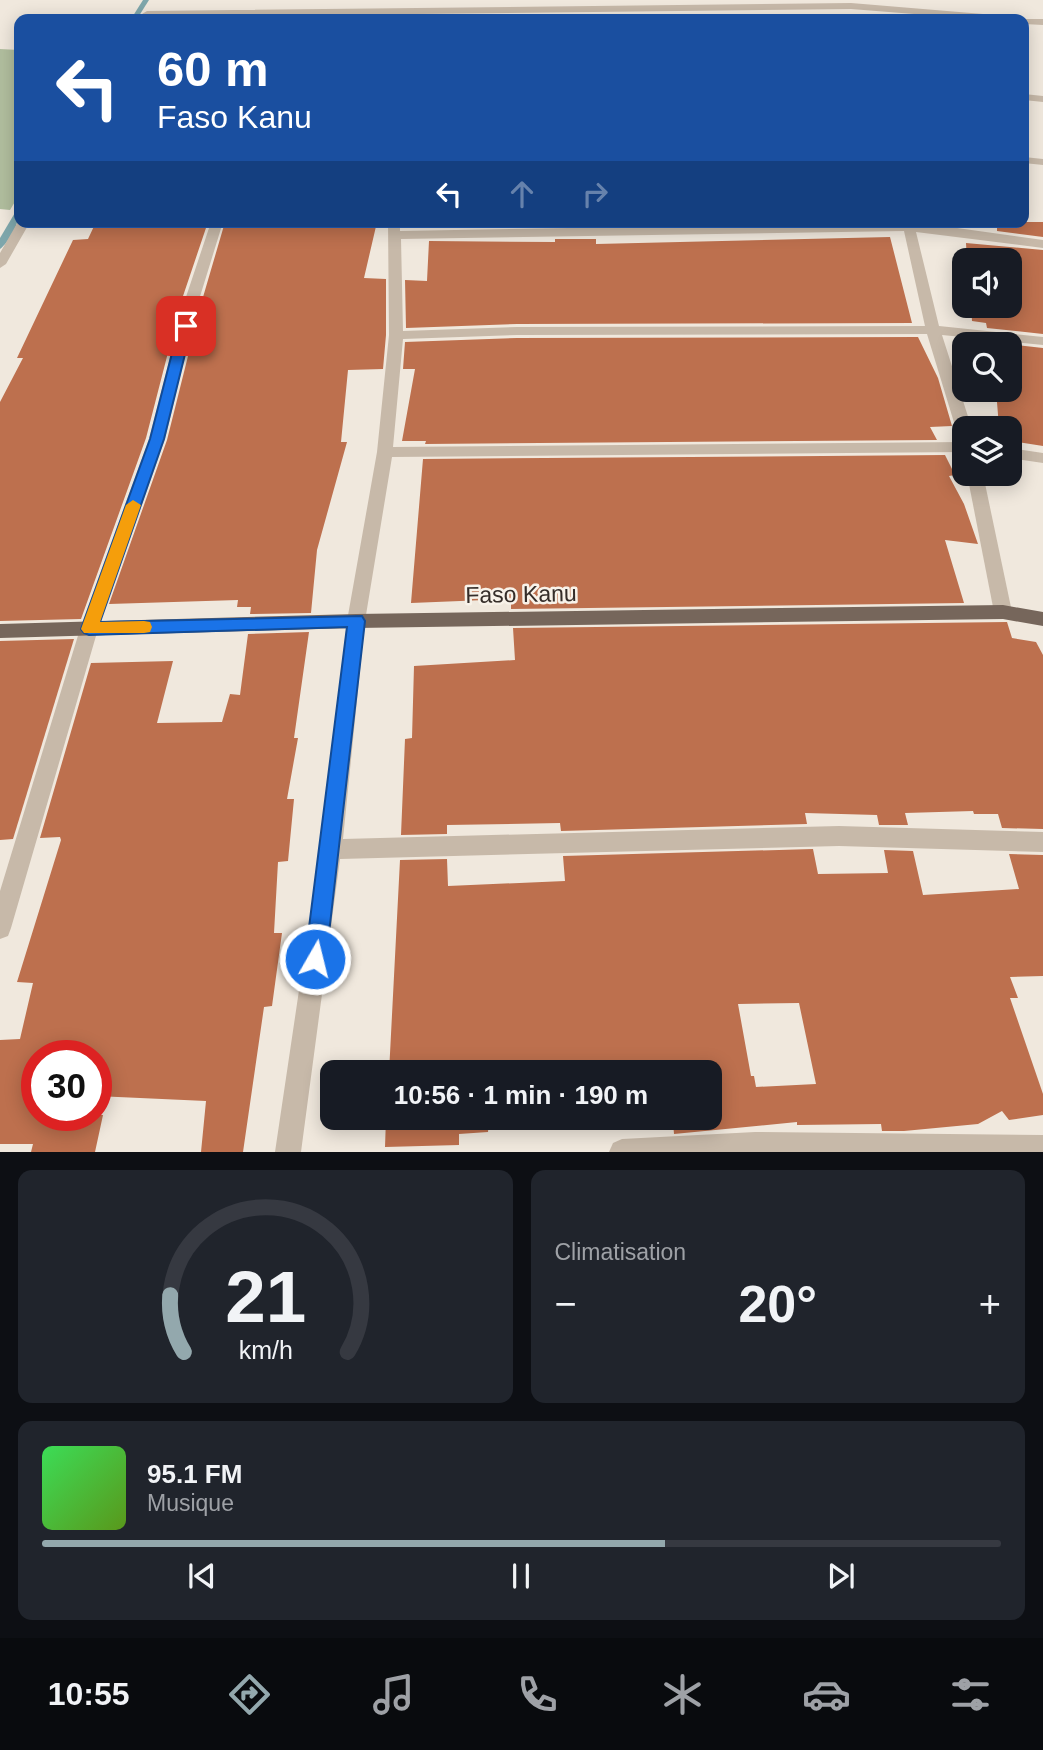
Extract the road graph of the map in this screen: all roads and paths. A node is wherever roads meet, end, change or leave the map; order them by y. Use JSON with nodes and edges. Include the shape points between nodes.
{"nodes":[{"id":1,"x":256,"y":0,"type":"edge"},
{"id":2,"x":850,"y":3,"type":"edge"},
{"id":3,"x":252,"y":10,"type":"junction"},
{"id":4,"x":408,"y":10,"type":"edge"},
{"id":5,"x":191,"y":14,"type":"edge"},
{"id":6,"x":271,"y":14,"type":"edge"},
{"id":7,"x":302,"y":14,"type":"edge"},
{"id":8,"x":958,"y":14,"type":"edge"},
{"id":9,"x":21,"y":228,"type":"edge"},
{"id":10,"x":215,"y":228,"type":"edge"},
{"id":11,"x":496,"y":228,"type":"edge"},
{"id":12,"x":909,"y":228,"type":"edge"},
{"id":13,"x":935,"y":228,"type":"edge"},
{"id":14,"x":393,"y":229,"type":"edge"},
{"id":15,"x":1043,"y":244,"type":"edge"},
{"id":16,"x":0,"y":264,"type":"edge"},
{"id":17,"x":933,"y":330,"type":"junction"},
{"id":18,"x":396,"y":335,"type":"junction"},
{"id":19,"x":1043,"y":341,"type":"edge"},
{"id":20,"x":960,"y":416,"type":"edge"},
{"id":21,"x":952,"y":447,"type":"edge"},
{"id":22,"x":385,"y":452,"type":"junction"},
{"id":23,"x":1022,"y":455,"type":"edge"},
{"id":24,"x":1043,"y":458,"type":"edge"},
{"id":25,"x":977,"y":486,"type":"edge"},
{"id":26,"x":1003,"y":612,"type":"junction"},
{"id":27,"x":1043,"y":619,"type":"edge"},
{"id":28,"x":356,"y":621,"type":"junction"},
{"id":29,"x":89,"y":629,"type":"junction"},
{"id":30,"x":0,"y":631,"type":"edge"},
{"id":31,"x":1043,"y":842,"type":"edge"},
{"id":32,"x":331,"y":849,"type":"junction"},
{"id":33,"x":0,"y":928,"type":"edge"},
{"id":34,"x":1043,"y":1148,"type":"edge"},
{"id":35,"x":288,"y":1152,"type":"edge"},
{"id":36,"x":622,"y":1152,"type":"edge"}],
"edges":[{"from":1,"to":3,"type":"street"},
{"from":2,"to":4,"type":"street"},
{"from":2,"to":8,"type":"street"},
{"from":3,"to":5,"type":"street"},
{"from":3,"to":6,"type":"street"},
{"from":4,"to":7,"type":"street"},
{"from":9,"to":16,"type":"street"},
{"from":10,"to":29,"type":"street","via":[[157,439]]},
{"from":11,"to":14,"type":"street"},
{"from":12,"to":17,"type":"street"},
{"from":13,"to":15,"type":"street"},
{"from":14,"to":18,"type":"street"},
{"from":17,"to":18,"type":"street"},
{"from":17,"to":19,"type":"street"},
{"from":17,"to":20,"type":"street"},
{"from":18,"to":22,"type":"street"},
{"from":21,"to":22,"type":"street"},
{"from":22,"to":28,"type":"street"},
{"from":23,"to":24,"type":"street"},
{"from":25,"to":26,"type":"street"},
{"from":26,"to":27,"type":"main road","name":"Faso Kanu"},
{"from":26,"to":28,"type":"main road","name":"Faso Kanu"},
{"from":28,"to":29,"type":"main road","name":"Faso Kanu"},
{"from":28,"to":32,"type":"street"},
{"from":29,"to":30,"type":"main road","name":"Faso Kanu"},
{"from":29,"to":33,"type":"street"},
{"from":31,"to":32,"type":"street","via":[[839,836]]},
{"from":32,"to":35,"type":"street"},
{"from":34,"to":36,"type":"street","via":[[755,1144]]}]}
